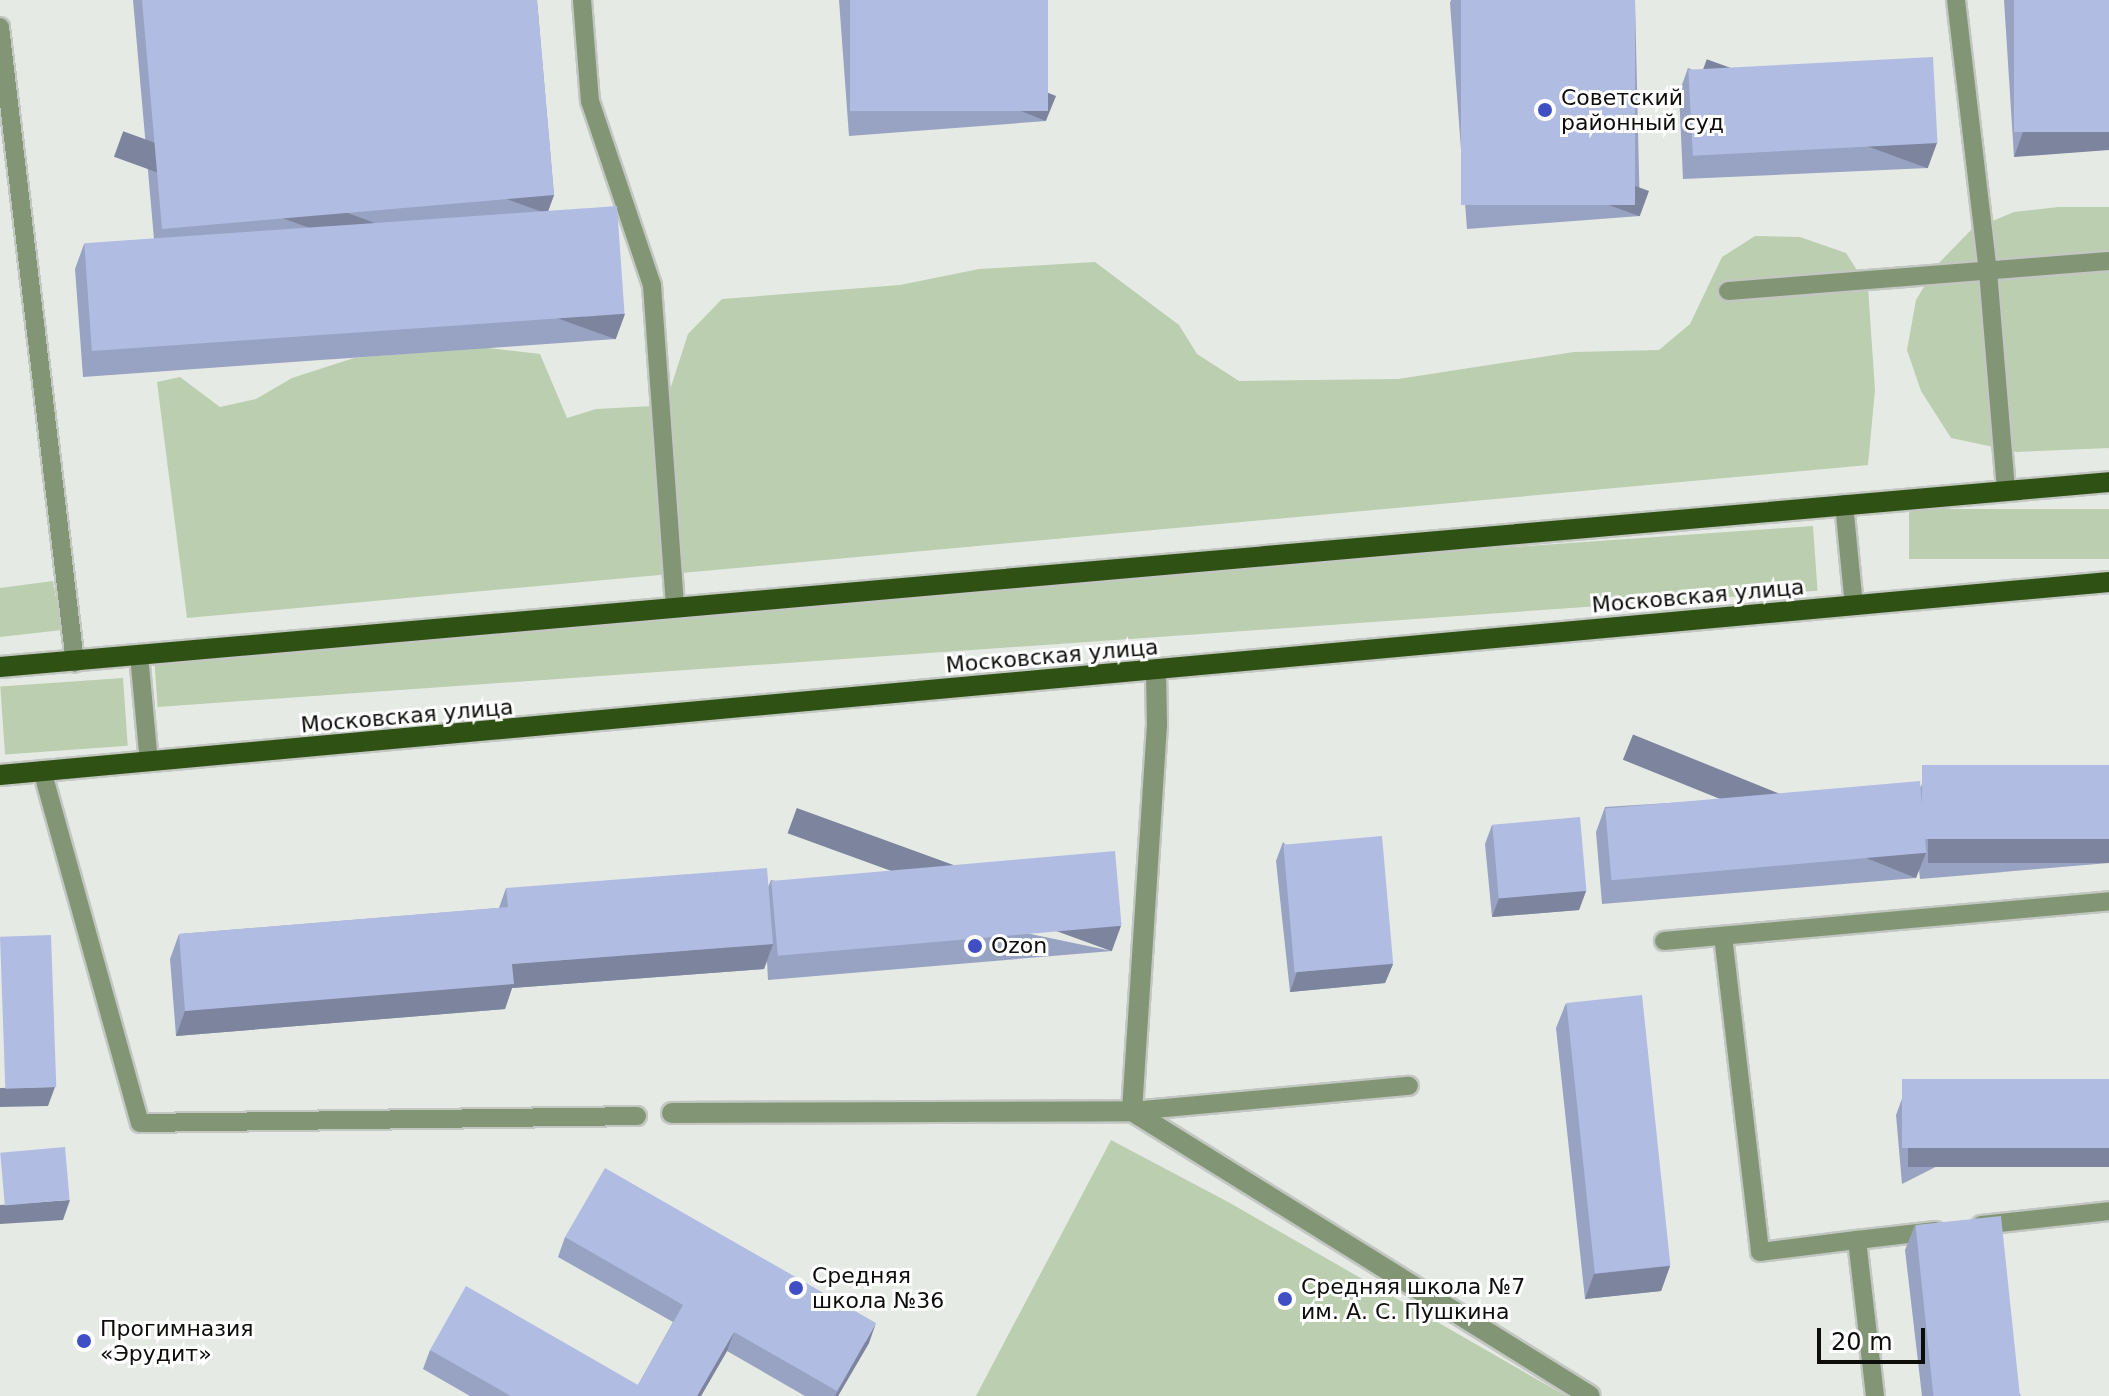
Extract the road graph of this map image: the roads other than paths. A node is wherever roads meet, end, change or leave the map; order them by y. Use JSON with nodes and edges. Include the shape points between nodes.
{"nodes":[{"id":1,"x":582,"y":0,"type":"edge"},
{"id":2,"x":1956,"y":0,"type":"edge"},
{"id":3,"x":0,"y":27,"type":"edge"},
{"id":4,"x":2109,"y":261,"type":"edge"},
{"id":5,"x":1988,"y":271,"type":"junction"},
{"id":6,"x":1728,"y":291,"type":"dead end"},
{"id":7,"x":2109,"y":482,"type":"edge"},
{"id":8,"x":2006,"y":491,"type":"junction"},
{"id":9,"x":1844,"y":504,"type":"junction"},
{"id":10,"x":2109,"y":582,"type":"edge"},
{"id":11,"x":1854,"y":606,"type":"junction"},
{"id":12,"x":675,"y":608,"type":"junction"},
{"id":13,"x":139,"y":655,"type":"junction"},
{"id":14,"x":75,"y":663,"type":"junction"},
{"id":15,"x":0,"y":667,"type":"edge"},
{"id":16,"x":1156,"y":671,"type":"junction"},
{"id":17,"x":149,"y":762,"type":"junction"},
{"id":18,"x":42,"y":770,"type":"junction"},
{"id":19,"x":0,"y":775,"type":"edge"},
{"id":20,"x":2109,"y":901,"type":"edge"},
{"id":21,"x":1723,"y":936,"type":"junction"},
{"id":22,"x":1664,"y":941,"type":"dead end"},
{"id":23,"x":1409,"y":1086,"type":"dead end"},
{"id":24,"x":1132,"y":1111,"type":"junction"},
{"id":25,"x":672,"y":1113,"type":"dead end"},
{"id":26,"x":637,"y":1116,"type":"dead end"},
{"id":27,"x":2109,"y":1211,"type":"edge"},
{"id":28,"x":1857,"y":1240,"type":"junction"},
{"id":29,"x":1590,"y":1396,"type":"edge"},
{"id":30,"x":1875,"y":1396,"type":"edge"}],
"edges":[{"from":1,"to":12,"type":"lane","via":[[590,101],[652,285]]},
{"from":2,"to":5,"type":"lane"},
{"from":3,"to":14,"type":"lane"},
{"from":4,"to":5,"type":"lane"},
{"from":5,"to":6,"type":"lane"},
{"from":5,"to":8,"type":"lane"},
{"from":7,"to":8,"type":"main road"},
{"from":8,"to":9,"type":"main road"},
{"from":9,"to":11,"type":"lane"},
{"from":9,"to":12,"type":"main road"},
{"from":10,"to":11,"type":"main road","name":"Московская улица"},
{"from":11,"to":16,"type":"main road","name":"Московская улица"},
{"from":12,"to":13,"type":"main road"},
{"from":13,"to":14,"type":"main road"},
{"from":13,"to":17,"type":"lane"},
{"from":14,"to":15,"type":"main road"},
{"from":16,"to":17,"type":"main road","name":"Московская улица"},
{"from":16,"to":24,"type":"street"},
{"from":17,"to":18,"type":"main road","name":"Московская улица"},
{"from":18,"to":19,"type":"main road","name":"Московская улица"},
{"from":18,"to":26,"type":"lane","via":[[140,1123]]},
{"from":20,"to":21,"type":"lane"},
{"from":21,"to":22,"type":"lane"},
{"from":21,"to":28,"type":"lane","via":[[1760,1252]]},
{"from":23,"to":24,"type":"lane"},
{"from":24,"to":25,"type":"street"},
{"from":24,"to":29,"type":"street"},
{"from":27,"to":28,"type":"lane"},
{"from":28,"to":30,"type":"lane"}]}
